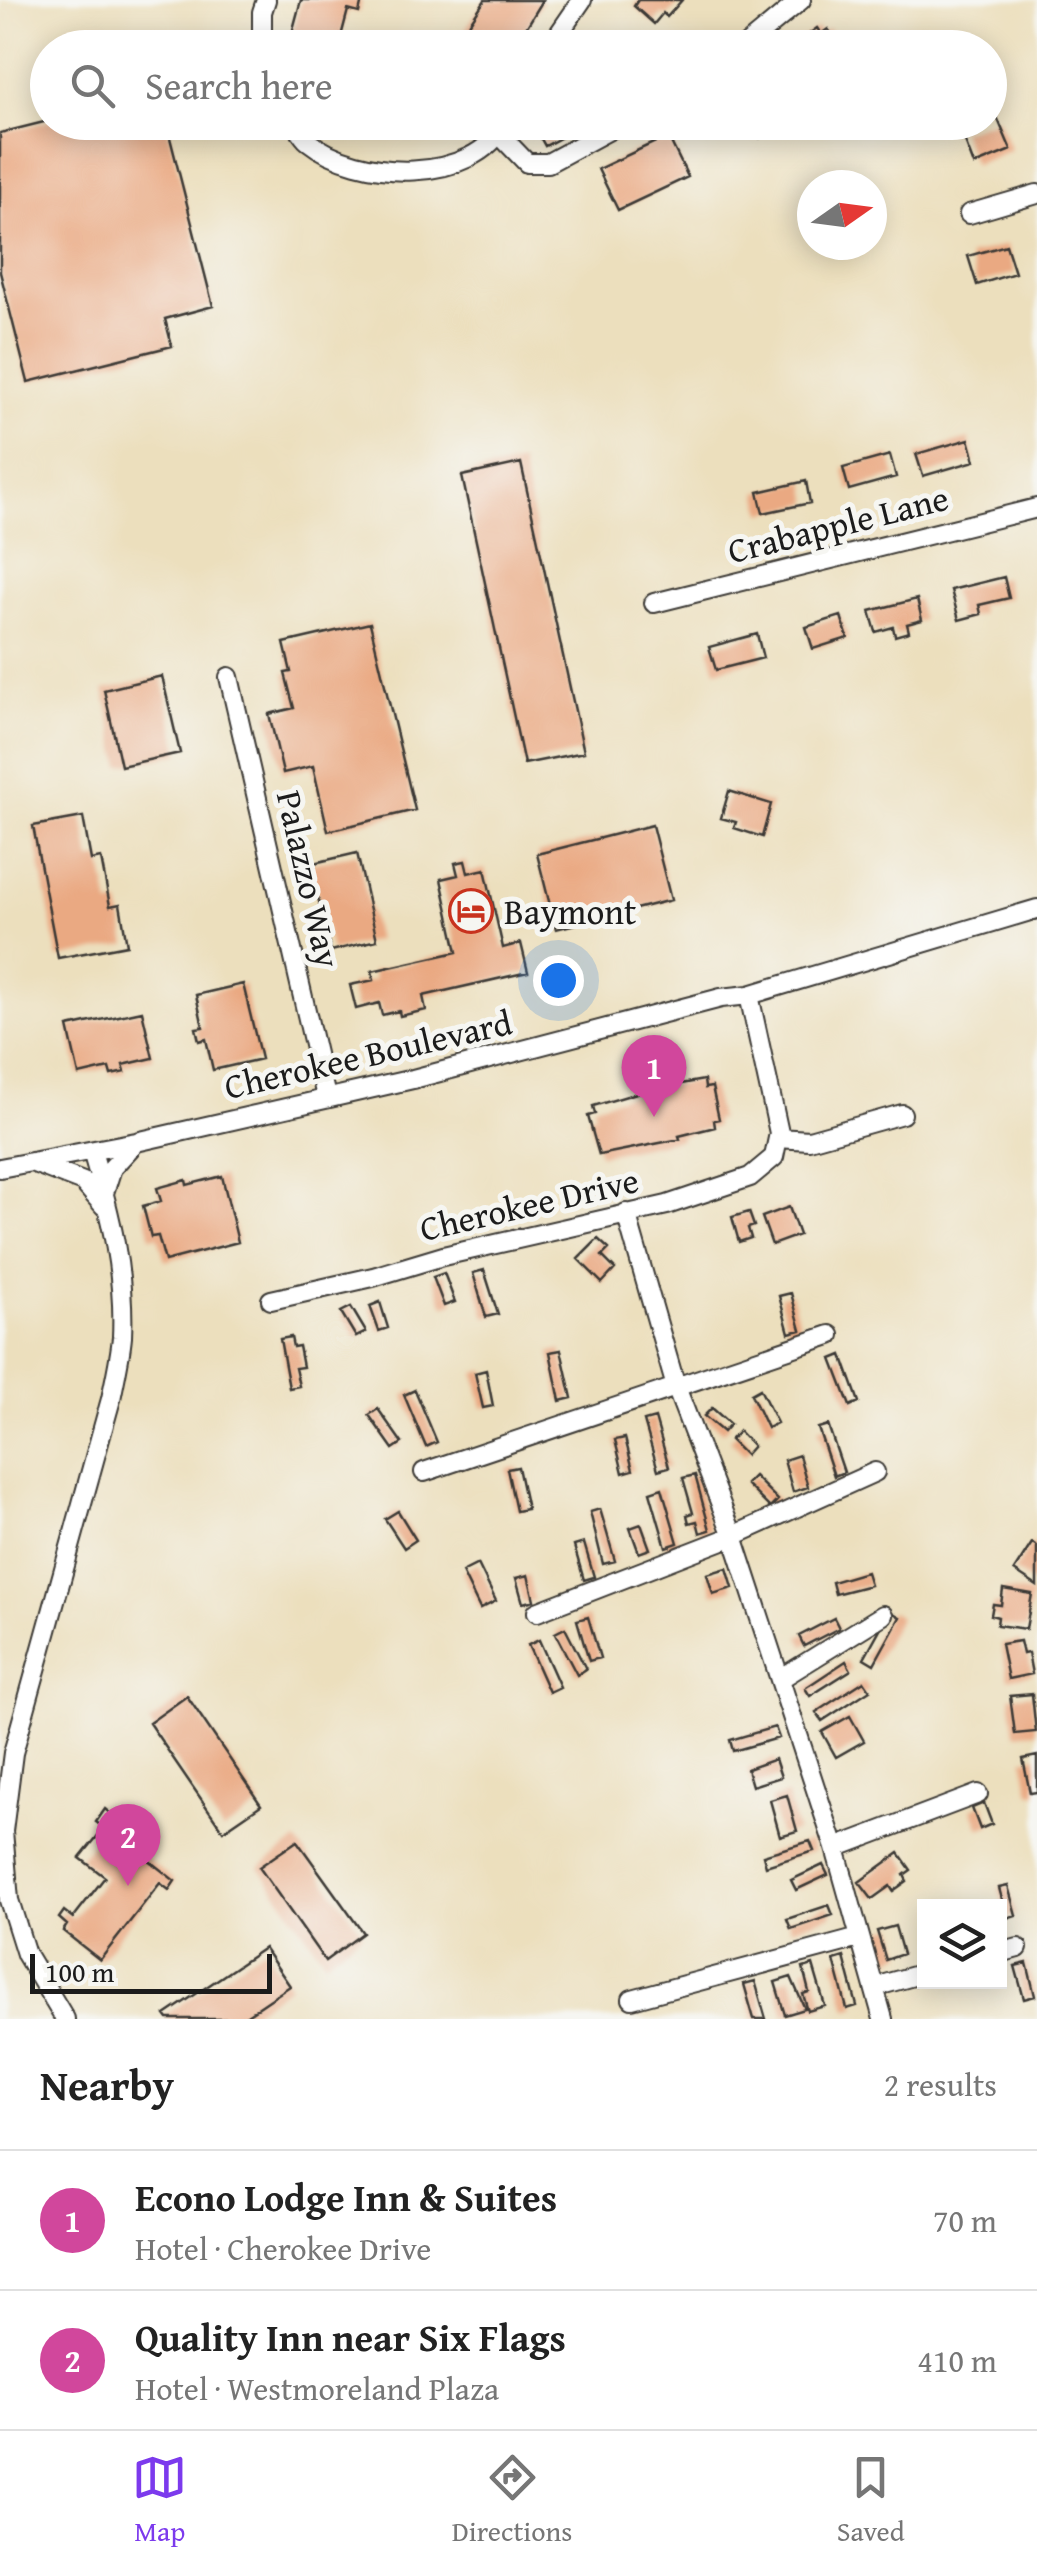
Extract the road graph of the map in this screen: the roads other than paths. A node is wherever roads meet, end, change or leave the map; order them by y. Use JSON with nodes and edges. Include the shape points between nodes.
{"nodes":[{"id":1,"x":266,"y":0,"type":"edge"},
{"id":2,"x":582,"y":0,"type":"edge"},
{"id":3,"x":801,"y":0,"type":"edge"},
{"id":4,"x":564,"y":25,"type":"junction"},
{"id":5,"x":262,"y":30,"type":"edge"},
{"id":6,"x":561,"y":30,"type":"edge"},
{"id":7,"x":564,"y":30,"type":"edge"},
{"id":8,"x":765,"y":30,"type":"edge"},
{"id":9,"x":307,"y":140,"type":"edge"},
{"id":10,"x":491,"y":140,"type":"edge"},
{"id":11,"x":511,"y":140,"type":"edge"},
{"id":12,"x":591,"y":140,"type":"edge"},
{"id":13,"x":1037,"y":194,"type":"edge"},
{"id":14,"x":969,"y":214,"type":"dead end"},
{"id":15,"x":1037,"y":508,"type":"edge"},
{"id":16,"x":654,"y":604,"type":"dead end"},
{"id":17,"x":229,"y":676,"type":"dead end"},
{"id":18,"x":1037,"y":909,"type":"edge"},
{"id":19,"x":749,"y":995,"type":"junction"},
{"id":20,"x":326,"y":1097,"type":"junction"},
{"id":21,"x":902,"y":1114,"type":"dead end"},
{"id":22,"x":778,"y":1138,"type":"junction"},
{"id":23,"x":136,"y":1142,"type":"junction"},
{"id":24,"x":92,"y":1151,"type":"junction"},
{"id":25,"x":34,"y":1163,"type":"junction"},
{"id":26,"x":0,"y":1168,"type":"edge"},
{"id":27,"x":104,"y":1194,"type":"junction"},
{"id":28,"x":626,"y":1213,"type":"junction"},
{"id":29,"x":114,"y":1226,"type":"junction"},
{"id":30,"x":272,"y":1300,"type":"dead end"},
{"id":31,"x":830,"y":1335,"type":"dead end"},
{"id":32,"x":676,"y":1387,"type":"junction"},
{"id":33,"x":424,"y":1472,"type":"dead end"},
{"id":34,"x":875,"y":1472,"type":"dead end"},
{"id":35,"x":733,"y":1536,"type":"junction"},
{"id":36,"x":537,"y":1612,"type":"dead end"},
{"id":37,"x":883,"y":1615,"type":"dead end"},
{"id":38,"x":780,"y":1679,"type":"junction"},
{"id":39,"x":978,"y":1794,"type":"dead end"},
{"id":40,"x":835,"y":1848,"type":"junction"},
{"id":41,"x":859,"y":1938,"type":"junction"},
{"id":42,"x":917,"y":1975,"type":"edge"},
{"id":43,"x":874,"y":1987,"type":"junction"},
{"id":44,"x":632,"y":2000,"type":"dead end"},
{"id":45,"x":65,"y":2019,"type":"edge"},
{"id":46,"x":883,"y":2019,"type":"edge"}],
"edges":[{"from":1,"to":5,"type":"street"},
{"from":2,"to":4,"type":"street"},
{"from":3,"to":8,"type":"street"},
{"from":4,"to":6,"type":"street"},
{"from":4,"to":7,"type":"street"},
{"from":9,"to":10,"type":"street","via":[[350,163],[406,173],[447,166]]},
{"from":11,"to":12,"type":"street","via":[[527,164],[548,163]]},
{"from":13,"to":14,"type":"street"},
{"from":15,"to":16,"type":"street","name":"Crabapple Lane"},
{"from":17,"to":20,"type":"street","name":"Palazzo Way"},
{"from":18,"to":19,"type":"street","name":"Cherokee Boulevard"},
{"from":19,"to":20,"type":"street","name":"Cherokee Boulevard"},
{"from":19,"to":22,"type":"street"},
{"from":20,"to":23,"type":"street","name":"Cherokee Boulevard"},
{"from":21,"to":22,"type":"street","via":[[809,1140]]},
{"from":22,"to":28,"type":"street","name":"Cherokee Drive","via":[[774,1157],[750,1176]]},
{"from":23,"to":24,"type":"street","name":"Cherokee Boulevard"},
{"from":23,"to":27,"type":"street","via":[[112,1168]]},
{"from":24,"to":25,"type":"street","name":"Cherokee Boulevard"},
{"from":24,"to":27,"type":"street"},
{"from":25,"to":26,"type":"street","name":"Cherokee Boulevard"},
{"from":25,"to":29,"type":"street","via":[[83,1182]]},
{"from":27,"to":29,"type":"street"},
{"from":28,"to":30,"type":"street","name":"Cherokee Drive"},
{"from":28,"to":32,"type":"street"},
{"from":29,"to":45,"type":"street","via":[[122,1282],[114,1384],[13,1753],[3,1831],[9,1900],[26,1954]]},
{"from":31,"to":32,"type":"street"},
{"from":32,"to":33,"type":"street"},
{"from":32,"to":35,"type":"street"},
{"from":34,"to":35,"type":"street"},
{"from":35,"to":36,"type":"street"},
{"from":35,"to":38,"type":"street"},
{"from":37,"to":38,"type":"street"},
{"from":38,"to":40,"type":"street"},
{"from":39,"to":40,"type":"street"},
{"from":40,"to":41,"type":"street"},
{"from":41,"to":43,"type":"street"},
{"from":41,"to":44,"type":"street"},
{"from":42,"to":43,"type":"street"},
{"from":43,"to":46,"type":"street"}]}
